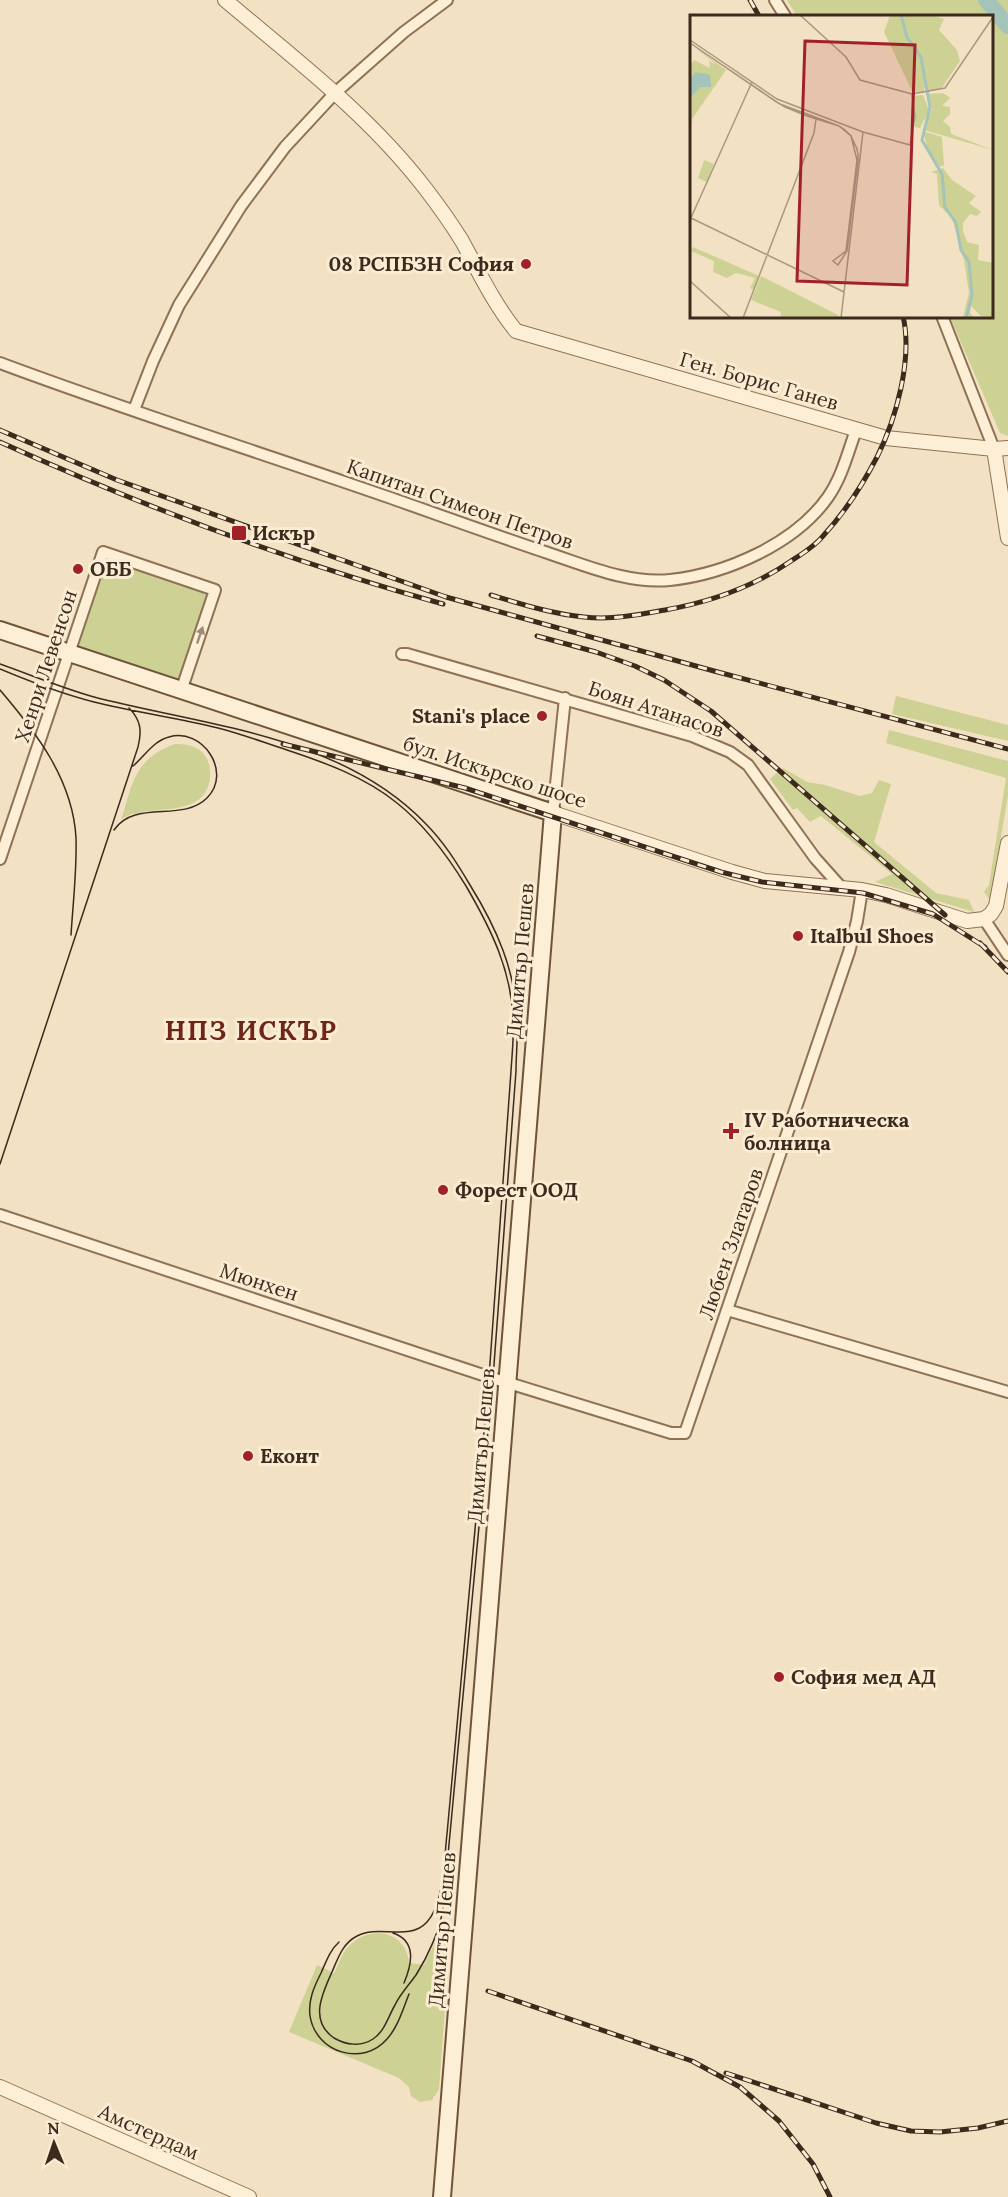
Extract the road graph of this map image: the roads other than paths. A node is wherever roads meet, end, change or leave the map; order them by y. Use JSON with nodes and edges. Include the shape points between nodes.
{"nodes":[{"id":1,"x":225,"y":0,"type":"edge"},
{"id":2,"x":447,"y":0,"type":"edge"},
{"id":3,"x":775,"y":0,"type":"edge"},
{"id":4,"x":784,"y":15,"type":"edge"},
{"id":5,"x":335,"y":93,"type":"junction"},
{"id":6,"x":943,"y":318,"type":"edge"},
{"id":7,"x":0,"y":363,"type":"edge"},
{"id":8,"x":134,"y":410,"type":"junction"},
{"id":9,"x":856,"y":430,"type":"junction"},
{"id":10,"x":1001,"y":448,"type":"edge"},
{"id":11,"x":1008,"y":538,"type":"edge"},
{"id":12,"x":0,"y":630,"type":"edge"},
{"id":13,"x":68,"y":654,"type":"junction"},
{"id":14,"x":402,"y":654,"type":"dead end"},
{"id":15,"x":181,"y":691,"type":"junction"},
{"id":16,"x":565,"y":698,"type":"junction"},
{"id":17,"x":553,"y":813,"type":"junction"},
{"id":18,"x":1008,"y":843,"type":"edge"},
{"id":19,"x":0,"y":859,"type":"edge"},
{"id":20,"x":840,"y":886,"type":"junction"},
{"id":21,"x":862,"y":890,"type":"junction"},
{"id":22,"x":984,"y":919,"type":"junction"},
{"id":23,"x":1008,"y":955,"type":"edge"},
{"id":24,"x":0,"y":1215,"type":"edge"},
{"id":25,"x":728,"y":1310,"type":"junction"},
{"id":26,"x":507,"y":1382,"type":"junction"},
{"id":27,"x":1008,"y":1392,"type":"edge"},
{"id":28,"x":0,"y":2087,"type":"edge"},
{"id":29,"x":249,"y":2197,"type":"edge"},
{"id":30,"x":442,"y":2197,"type":"edge"}],
"edges":[{"from":1,"to":5,"type":"street"},
{"from":2,"to":5,"type":"street"},
{"from":3,"to":4,"type":"street"},
{"from":5,"to":8,"type":"street","via":[[285,147],[201,268],[179,305]]},
{"from":5,"to":9,"type":"street","name":"Ген. Борис Ганев","via":[[424,186],[516,332]]},
{"from":6,"to":10,"type":"street"},
{"from":7,"to":8,"type":"street","name":"Капитан Симеон Петров"},
{"from":8,"to":9,"type":"street","name":"Капитан Симеон Петров","via":[[571,561],[623,577],[668,580],[749,559],[814,515],[842,471]]},
{"from":9,"to":10,"type":"street","name":"Ген. Борис Ганев","via":[[903,441]]},
{"from":10,"to":11,"type":"street"},
{"from":12,"to":13,"type":"main road","name":"бул. Искърско шосе"},
{"from":13,"to":15,"type":"main road","name":"бул. Искърско шосе"},
{"from":15,"to":13,"type":"street","name":"Хенри Левенсон","one_way":true,"via":[[215,590],[103,552]]},
{"from":13,"to":19,"type":"street","name":"Хенри Левенсон"},
{"from":14,"to":16,"type":"street","name":"Боян Атанасов"},
{"from":15,"to":17,"type":"main road","name":"бул. Искърско шосе"},
{"from":16,"to":17,"type":"street","name":"Димитър Пешев"},
{"from":16,"to":20,"type":"street","name":"Боян Атанасов","via":[[692,736],[739,757]]},
{"from":17,"to":20,"type":"street","name":"бул. Искърско шосе","via":[[732,873],[765,881]]},
{"from":17,"to":26,"type":"main road","name":"Димитър Пешев"},
{"from":18,"to":22,"type":"street","via":[[996,906]]},
{"from":20,"to":21,"type":"street","name":"бул. Искърско шосе"},
{"from":21,"to":22,"type":"street","name":"бул. Искърско шосе","via":[[967,921]]},
{"from":21,"to":25,"type":"street","name":"Любен Златаров","via":[[849,952]]},
{"from":22,"to":23,"type":"street"},
{"from":24,"to":26,"type":"street","name":"Мюнхен"},
{"from":25,"to":26,"type":"street","name":"Любен Златаров","via":[[685,1433]]},
{"from":25,"to":27,"type":"street"},
{"from":26,"to":30,"type":"main road","name":"Димитър Пешев"},
{"from":28,"to":29,"type":"street","name":"Амстердам"}]}
